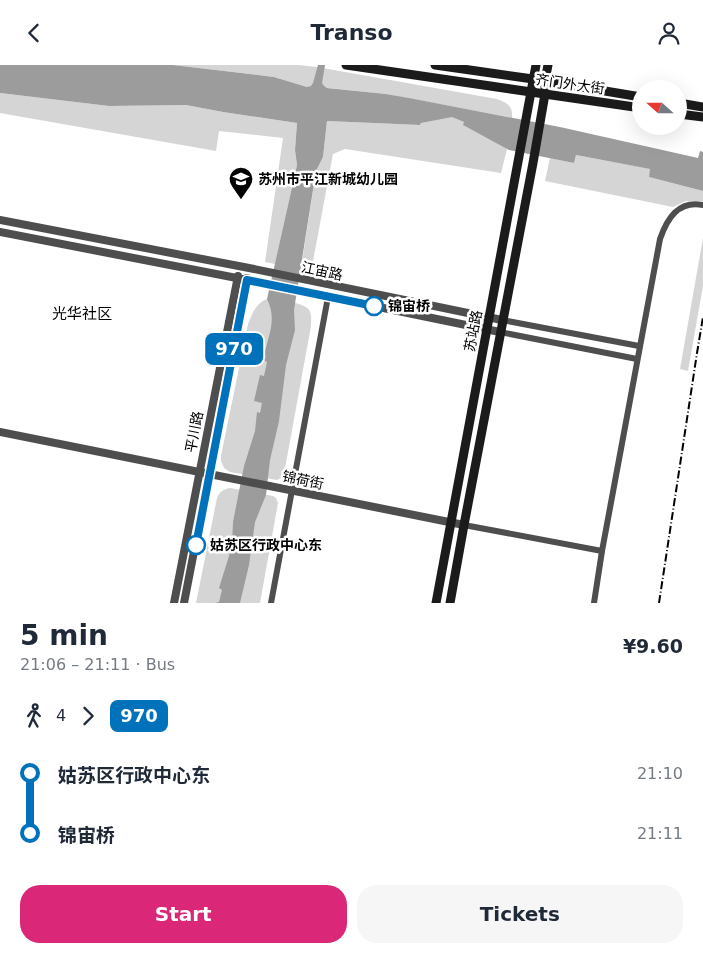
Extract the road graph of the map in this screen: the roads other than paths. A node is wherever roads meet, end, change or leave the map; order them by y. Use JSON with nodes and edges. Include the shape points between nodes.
{"nodes":[{"id":1,"x":346,"y":65,"type":"edge"},
{"id":2,"x":435,"y":65,"type":"edge"},
{"id":3,"x":536,"y":65,"type":"edge"},
{"id":4,"x":548,"y":65,"type":"edge"},
{"id":5,"x":533,"y":79,"type":"junction"},
{"id":6,"x":545,"y":81,"type":"junction"},
{"id":7,"x":531,"y":92,"type":"junction"},
{"id":8,"x":545,"y":94,"type":"junction"},
{"id":9,"x":632,"y":96,"type":"edge"},
{"id":10,"x":688,"y":104,"type":"edge"},
{"id":11,"x":632,"y":107,"type":"edge"},
{"id":12,"x":703,"y":107,"type":"edge"},
{"id":13,"x":688,"y":115,"type":"edge"},
{"id":14,"x":703,"y":117,"type":"edge"},
{"id":15,"x":703,"y":205,"type":"edge"},
{"id":16,"x":0,"y":220,"type":"edge"},
{"id":17,"x":0,"y":232,"type":"edge"},
{"id":18,"x":240,"y":266,"type":"junction"},
{"id":19,"x":249,"y":268,"type":"junction"},
{"id":20,"x":237,"y":279,"type":"junction"},
{"id":21,"x":247,"y":280,"type":"junction"},
{"id":22,"x":328,"y":297,"type":"junction"},
{"id":23,"x":490,"y":317,"type":"junction"},
{"id":24,"x":502,"y":320,"type":"junction"},
{"id":25,"x":487,"y":329,"type":"junction"},
{"id":26,"x":500,"y":332,"type":"junction"},
{"id":27,"x":639,"y":346,"type":"junction"},
{"id":28,"x":637,"y":359,"type":"junction"},
{"id":29,"x":0,"y":431,"type":"edge"},
{"id":30,"x":199,"y":472,"type":"junction"},
{"id":31,"x":209,"y":474,"type":"junction"},
{"id":32,"x":292,"y":491,"type":"junction"},
{"id":33,"x":452,"y":523,"type":"junction"},
{"id":34,"x":464,"y":525,"type":"junction"},
{"id":35,"x":602,"y":551,"type":"junction"},
{"id":36,"x":174,"y":603,"type":"edge"},
{"id":37,"x":184,"y":603,"type":"edge"},
{"id":38,"x":271,"y":603,"type":"edge"},
{"id":39,"x":436,"y":603,"type":"edge"},
{"id":40,"x":450,"y":603,"type":"edge"},
{"id":41,"x":594,"y":603,"type":"edge"}],
"edges":[{"from":1,"to":7,"type":"main road","name":"齐门外大街"},
{"from":2,"to":5,"type":"main road","name":"齐门外大街"},
{"from":3,"to":5,"type":"main road","name":"苏站路"},
{"from":4,"to":6,"type":"main road","name":"苏站路"},
{"from":5,"to":6,"type":"main road","name":"齐门外大街"},
{"from":5,"to":7,"type":"main road","name":"苏站路"},
{"from":6,"to":8,"type":"main road","name":"苏站路"},
{"from":6,"to":9,"type":"main road","name":"齐门外大街"},
{"from":7,"to":8,"type":"main road","name":"齐门外大街"},
{"from":7,"to":23,"type":"main road","name":"苏站路"},
{"from":8,"to":11,"type":"main road","name":"齐门外大街"},
{"from":8,"to":24,"type":"main road","name":"苏站路"},
{"from":10,"to":12,"type":"main road"},
{"from":13,"to":14,"type":"main road"},
{"from":15,"to":27,"type":"street","via":[[682,208],[672,215],[665,227],[658,246]]},
{"from":16,"to":18,"type":"street","name":"江宙路"},
{"from":17,"to":20,"type":"street","name":"江宙路"},
{"from":18,"to":19,"type":"street","name":"江宙路"},
{"from":18,"to":20,"type":"street","name":"平川路"},
{"from":19,"to":21,"type":"street","name":"平川路"},
{"from":19,"to":23,"type":"street","name":"江宙路"},
{"from":20,"to":21,"type":"street","name":"江宙路"},
{"from":20,"to":30,"type":"street","name":"平川路"},
{"from":21,"to":22,"type":"street","name":"江宙路"},
{"from":21,"to":31,"type":"street","name":"平川路"},
{"from":22,"to":25,"type":"street","name":"江宙路"},
{"from":22,"to":32,"type":"street"},
{"from":23,"to":24,"type":"street","name":"江宙路"},
{"from":23,"to":25,"type":"main road","name":"苏站路"},
{"from":24,"to":26,"type":"main road","name":"苏站路"},
{"from":24,"to":27,"type":"street","name":"江宙路"},
{"from":25,"to":26,"type":"street","name":"江宙路"},
{"from":25,"to":33,"type":"main road","name":"苏站路"},
{"from":26,"to":28,"type":"street","name":"江宙路"},
{"from":26,"to":34,"type":"main road","name":"苏站路"},
{"from":27,"to":28,"type":"street"},
{"from":28,"to":35,"type":"street"},
{"from":29,"to":30,"type":"street","name":"锦荷街"},
{"from":30,"to":31,"type":"street","name":"锦荷街"},
{"from":30,"to":36,"type":"street","name":"平川路"},
{"from":31,"to":32,"type":"street","name":"锦荷街"},
{"from":31,"to":37,"type":"street","name":"平川路"},
{"from":32,"to":33,"type":"street","name":"锦荷街"},
{"from":32,"to":38,"type":"street"},
{"from":33,"to":34,"type":"street","name":"锦荷街"},
{"from":33,"to":39,"type":"main road","name":"苏站路"},
{"from":34,"to":35,"type":"street","name":"锦荷街"},
{"from":34,"to":40,"type":"main road","name":"苏站路"},
{"from":35,"to":41,"type":"street"}]}
